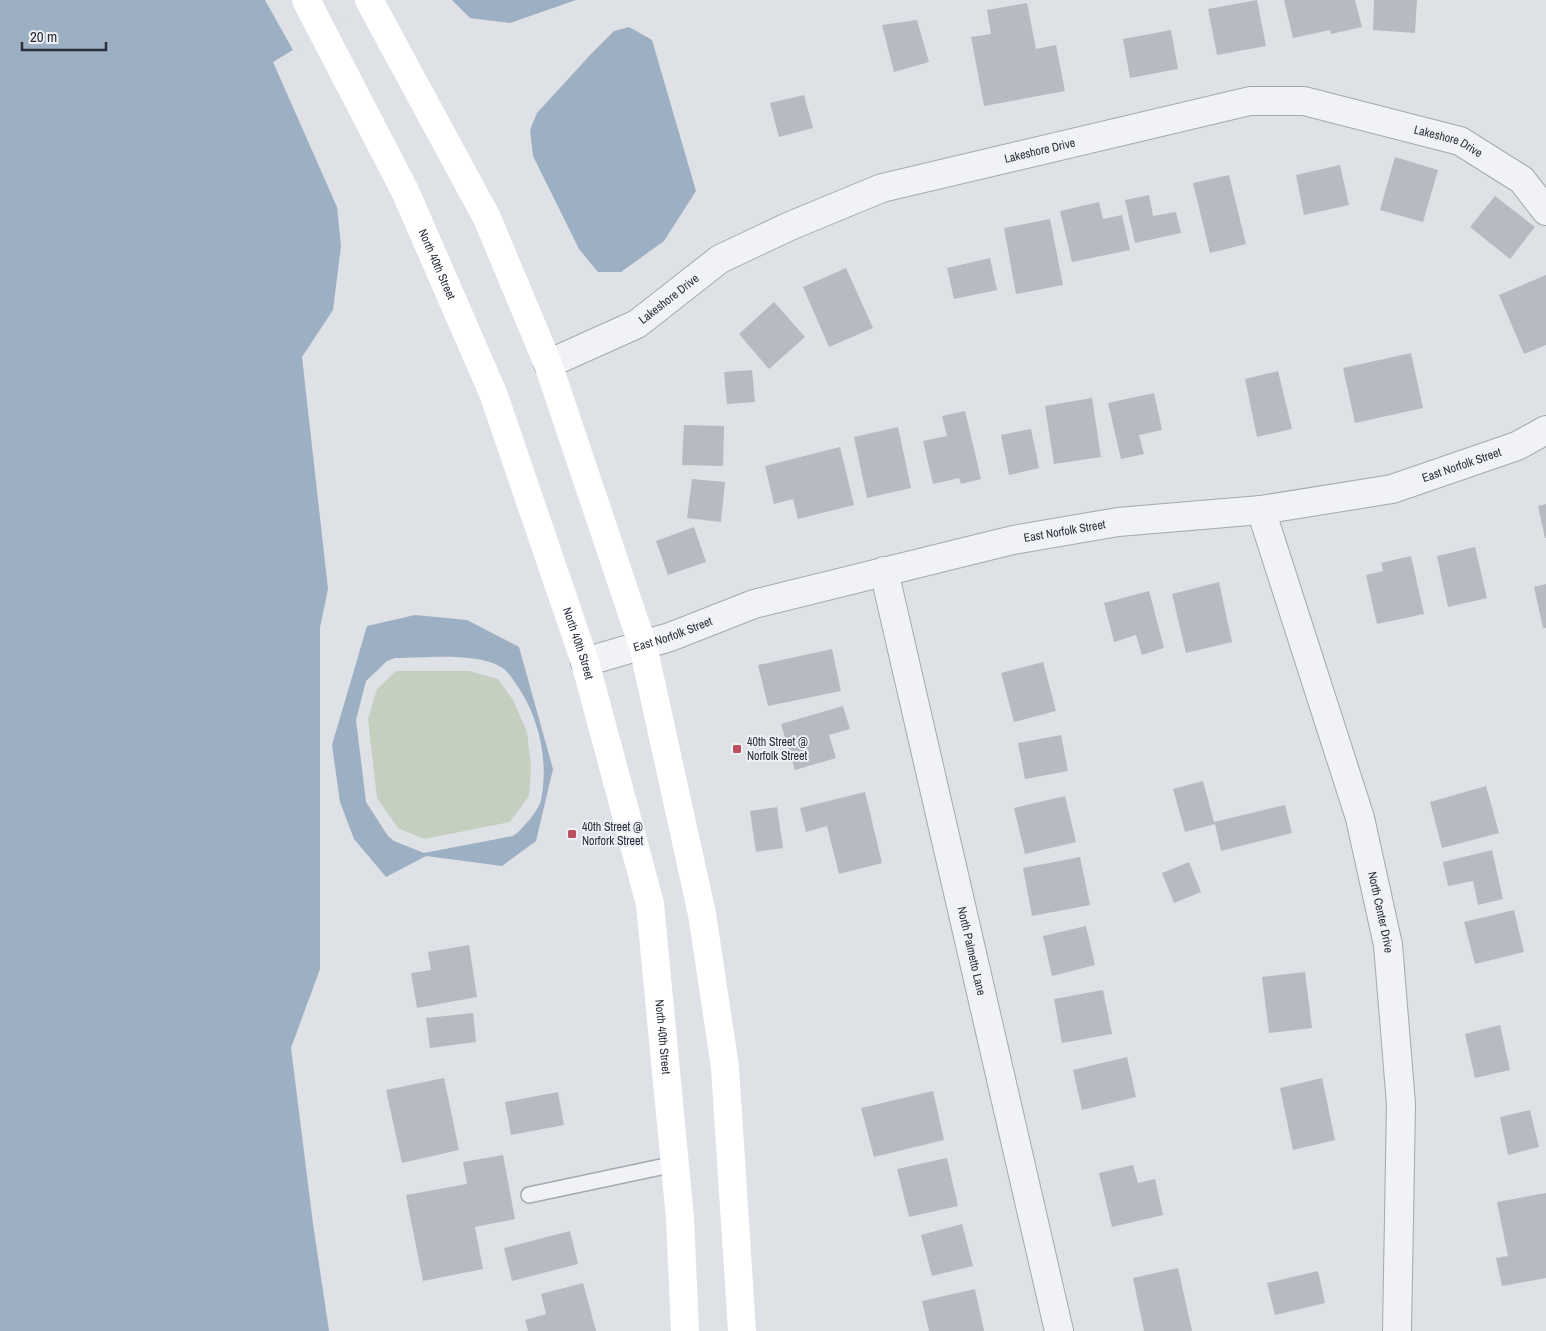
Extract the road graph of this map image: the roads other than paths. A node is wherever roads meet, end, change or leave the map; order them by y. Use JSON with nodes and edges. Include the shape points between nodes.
{"nodes":[{"id":1,"x":306,"y":0,"type":"edge"},
{"id":2,"x":373,"y":8,"type":"edge"},
{"id":3,"x":1546,"y":211,"type":"edge"},
{"id":4,"x":548,"y":364,"type":"junction"},
{"id":5,"x":1546,"y":430,"type":"edge"},
{"id":6,"x":1261,"y":510,"type":"junction"},
{"id":7,"x":884,"y":571,"type":"junction"},
{"id":8,"x":643,"y":646,"type":"junction"},
{"id":9,"x":585,"y":662,"type":"junction"},
{"id":10,"x":675,"y":1164,"type":"junction"},
{"id":11,"x":529,"y":1195,"type":"dead end"},
{"id":12,"x":686,"y":1331,"type":"edge"},
{"id":13,"x":742,"y":1331,"type":"edge"},
{"id":14,"x":1060,"y":1331,"type":"edge"},
{"id":15,"x":1396,"y":1331,"type":"edge"}],
"edges":[{"from":1,"to":9,"type":"main road","name":"North 40th Street","via":[[405,191],[492,393]]},
{"from":2,"to":4,"type":"main road","via":[[487,218]]},
{"from":3,"to":4,"type":"street","name":"Lakeshore Drive","via":[[1522,180],[1460,141],[1304,101],[1250,101],[882,188],[720,259],[637,324]]},
{"from":4,"to":8,"type":"main road"},
{"from":5,"to":6,"type":"street","name":"East Norfolk Street","via":[[1517,446],[1392,489]]},
{"from":6,"to":7,"type":"street","name":"East Norfolk Street","via":[[1118,522],[1013,540]]},
{"from":6,"to":15,"type":"street","name":"North Center Drive","via":[[1360,818],[1388,945],[1401,1104]]},
{"from":7,"to":8,"type":"street","name":"East Norfolk Street","via":[[754,604]]},
{"from":7,"to":14,"type":"street","name":"North Palmetto Lane"},
{"from":8,"to":9,"type":"street","name":"East Norfolk Street"},
{"from":8,"to":13,"type":"main road","via":[[702,914],[723,1058]]},
{"from":9,"to":10,"type":"main road","name":"North 40th Street","via":[[650,904]]},
{"from":10,"to":11,"type":"lane"},
{"from":10,"to":12,"type":"main road","name":"North 40th Street"}]}
